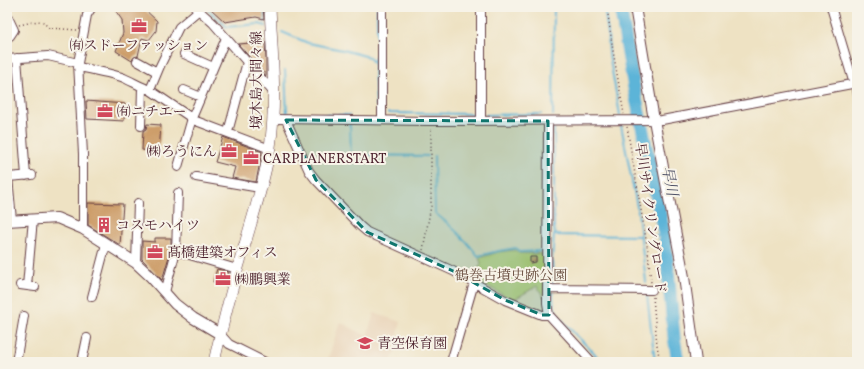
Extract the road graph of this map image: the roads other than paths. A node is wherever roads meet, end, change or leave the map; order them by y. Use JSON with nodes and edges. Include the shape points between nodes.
{"nodes":[{"id":1,"x":92,"y":7,"type":"edge"},
{"id":2,"x":270,"y":7,"type":"edge"},
{"id":3,"x":382,"y":7,"type":"edge"},
{"id":4,"x":481,"y":7,"type":"edge"},
{"id":5,"x":635,"y":7,"type":"edge"},
{"id":6,"x":831,"y":7,"type":"edge"},
{"id":7,"x":197,"y":9,"type":"edge"},
{"id":8,"x":7,"y":15,"type":"edge"},
{"id":9,"x":7,"y":37,"type":"edge"},
{"id":10,"x":226,"y":38,"type":"junction"},
{"id":11,"x":184,"y":54,"type":"dead end"},
{"id":12,"x":17,"y":58,"type":"junction"},
{"id":13,"x":7,"y":59,"type":"edge"},
{"id":14,"x":137,"y":61,"type":"dead end"},
{"id":15,"x":248,"y":62,"type":"junction"},
{"id":16,"x":78,"y":65,"type":"junction"},
{"id":17,"x":213,"y":67,"type":"junction"},
{"id":18,"x":158,"y":72,"type":"junction"},
{"id":19,"x":855,"y":84,"type":"edge"},
{"id":20,"x":146,"y":89,"type":"junction"},
{"id":21,"x":184,"y":90,"type":"dead end"},
{"id":22,"x":274,"y":93,"type":"junction"},
{"id":23,"x":201,"y":97,"type":"junction"},
{"id":24,"x":857,"y":103,"type":"edge"},
{"id":25,"x":192,"y":118,"type":"junction"},
{"id":26,"x":274,"y":119,"type":"junction"},
{"id":27,"x":286,"y":120,"type":"junction"},
{"id":28,"x":382,"y":120,"type":"junction"},
{"id":29,"x":652,"y":120,"type":"junction"},
{"id":30,"x":481,"y":121,"type":"junction"},
{"id":31,"x":548,"y":121,"type":"junction"},
{"id":32,"x":141,"y":126,"type":"dead end"},
{"id":33,"x":228,"y":132,"type":"junction"},
{"id":34,"x":270,"y":149,"type":"junction"},
{"id":35,"x":178,"y":167,"type":"dead end"},
{"id":36,"x":196,"y":177,"type":"dead end"},
{"id":37,"x":260,"y":188,"type":"junction"},
{"id":38,"x":178,"y":193,"type":"dead end"},
{"id":39,"x":138,"y":202,"type":"dead end"},
{"id":40,"x":33,"y":219,"type":"junction"},
{"id":41,"x":9,"y":220,"type":"edge"},
{"id":42,"x":83,"y":229,"type":"junction"},
{"id":43,"x":106,"y":244,"type":"junction"},
{"id":44,"x":176,"y":252,"type":"junction"},
{"id":45,"x":136,"y":262,"type":"junction"},
{"id":46,"x":237,"y":269,"type":"junction"},
{"id":47,"x":474,"y":283,"type":"junction"},
{"id":48,"x":27,"y":286,"type":"dead end"},
{"id":49,"x":547,"y":289,"type":"junction"},
{"id":50,"x":652,"y":290,"type":"road end"},
{"id":51,"x":165,"y":292,"type":"junction"},
{"id":52,"x":92,"y":297,"type":"dead end"},
{"id":53,"x":549,"y":314,"type":"junction"},
{"id":54,"x":24,"y":316,"type":"dead end"},
{"id":55,"x":220,"y":334,"type":"junction"},
{"id":56,"x":87,"y":338,"type":"dead end"},
{"id":57,"x":16,"y":362,"type":"edge"},
{"id":58,"x":82,"y":362,"type":"edge"},
{"id":59,"x":214,"y":362,"type":"edge"},
{"id":60,"x":265,"y":362,"type":"edge"},
{"id":61,"x":451,"y":362,"type":"edge"},
{"id":62,"x":592,"y":362,"type":"edge"},
{"id":63,"x":696,"y":362,"type":"edge"}],
"edges":[{"from":1,"to":16,"type":"street","via":[[87,15]]},
{"from":2,"to":22,"type":"main road","name":"境木島大間々線"},
{"from":3,"to":28,"type":"street"},
{"from":4,"to":30,"type":"street"},
{"from":5,"to":29,"type":"street"},
{"from":6,"to":19,"type":"street"},
{"from":7,"to":10,"type":"street"},
{"from":7,"to":18,"type":"street","via":[[179,27]]},
{"from":8,"to":9,"type":"street","via":[[14,30]]},
{"from":10,"to":15,"type":"street"},
{"from":10,"to":17,"type":"street"},
{"from":11,"to":17,"type":"street"},
{"from":12,"to":13,"type":"street"},
{"from":12,"to":16,"type":"street","via":[[48,56]]},
{"from":12,"to":41,"type":"street","via":[[29,175],[8,177]]},
{"from":14,"to":18,"type":"street"},
{"from":15,"to":22,"type":"street"},
{"from":15,"to":33,"type":"street"},
{"from":16,"to":20,"type":"street","via":[[123,78]]},
{"from":16,"to":42,"type":"street","via":[[83,154]]},
{"from":17,"to":23,"type":"street"},
{"from":18,"to":20,"type":"street"},
{"from":19,"to":24,"type":"lane"},
{"from":19,"to":29,"type":"street"},
{"from":20,"to":25,"type":"street"},
{"from":20,"to":32,"type":"street"},
{"from":21,"to":23,"type":"street"},
{"from":22,"to":26,"type":"main road","name":"境木島大間々線"},
{"from":23,"to":25,"type":"street"},
{"from":25,"to":33,"type":"street"},
{"from":25,"to":35,"type":"street"},
{"from":26,"to":27,"type":"street"},
{"from":26,"to":34,"type":"main road","name":"境木島大間々線"},
{"from":27,"to":28,"type":"street"},
{"from":27,"to":47,"type":"street","via":[[309,171],[355,222],[367,232]]},
{"from":28,"to":30,"type":"street"},
{"from":29,"to":31,"type":"street"},
{"from":29,"to":63,"type":"street","via":[[684,277]]},
{"from":30,"to":31,"type":"street"},
{"from":31,"to":49,"type":"street"},
{"from":33,"to":34,"type":"street"},
{"from":34,"to":37,"type":"main road","name":"境木島大間々線"},
{"from":36,"to":37,"type":"street"},
{"from":37,"to":46,"type":"main road","name":"境木島大間々線"},
{"from":38,"to":44,"type":"street"},
{"from":39,"to":45,"type":"street"},
{"from":40,"to":41,"type":"street"},
{"from":40,"to":42,"type":"street","via":[[57,218]]},
{"from":40,"to":48,"type":"street"},
{"from":42,"to":43,"type":"street"},
{"from":43,"to":45,"type":"street"},
{"from":43,"to":52,"type":"street"},
{"from":44,"to":46,"type":"street"},
{"from":44,"to":51,"type":"street"},
{"from":45,"to":51,"type":"street"},
{"from":46,"to":55,"type":"main road","name":"境木島大間々線"},
{"from":47,"to":53,"type":"street","via":[[504,300],[542,315]]},
{"from":47,"to":61,"type":"street"},
{"from":49,"to":50,"type":"street"},
{"from":49,"to":53,"type":"street"},
{"from":51,"to":55,"type":"street","via":[[193,318]]},
{"from":53,"to":62,"type":"street"},
{"from":54,"to":57,"type":"street"},
{"from":55,"to":59,"type":"main road","name":"境木島大間々線"},
{"from":55,"to":60,"type":"street","via":[[230,344]]},
{"from":56,"to":58,"type":"street"}]}
